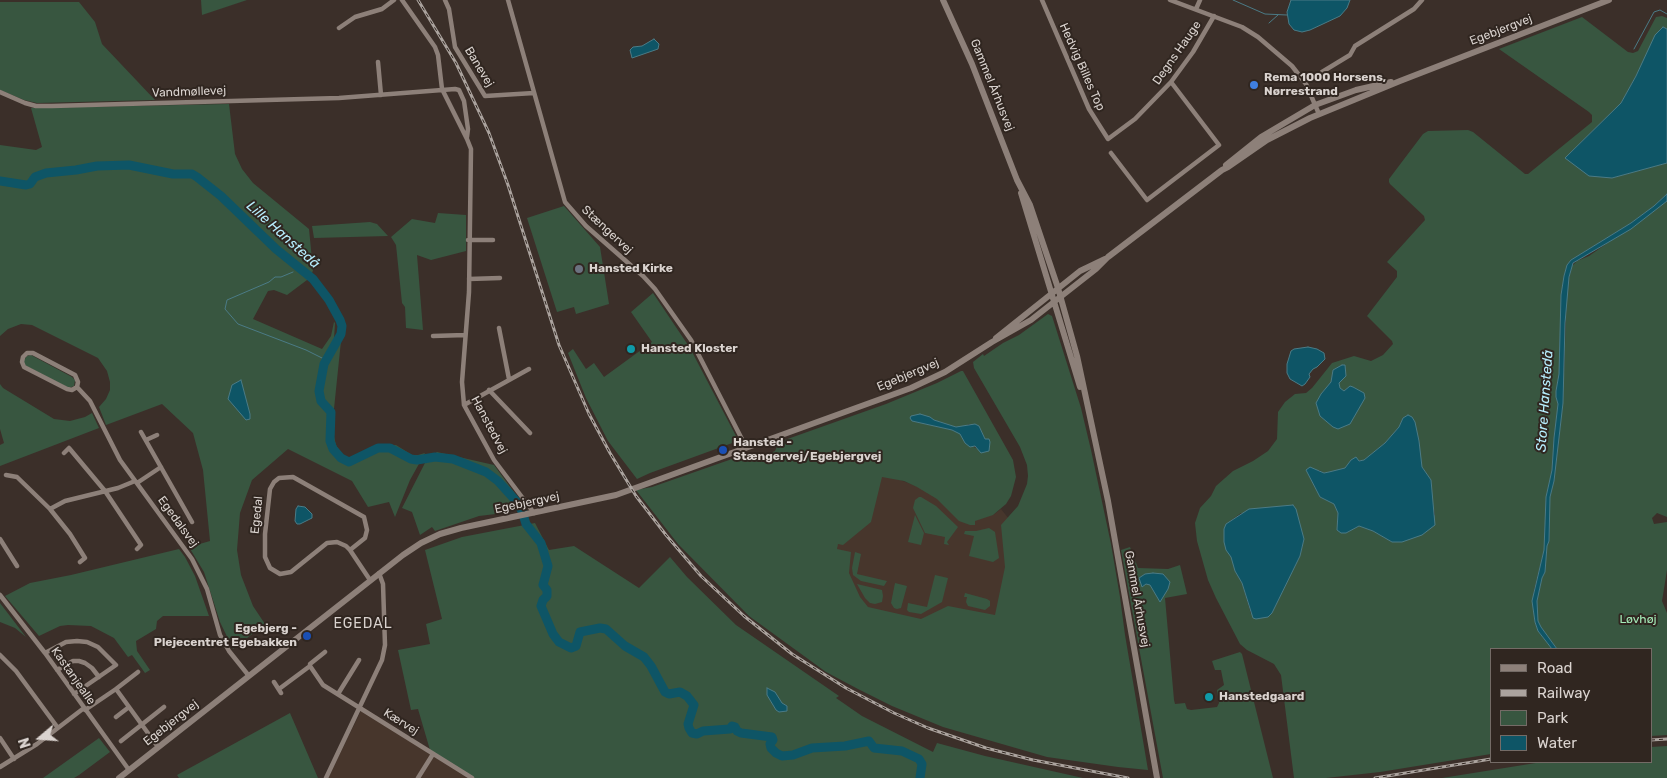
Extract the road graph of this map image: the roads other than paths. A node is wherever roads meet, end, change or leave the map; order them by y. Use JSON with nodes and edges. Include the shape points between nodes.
{"nodes":[{"id":1,"x":394,"y":0,"type":"edge"},
{"id":2,"x":402,"y":0,"type":"edge"},
{"id":3,"x":445,"y":0,"type":"edge"},
{"id":4,"x":508,"y":0,"type":"edge"},
{"id":5,"x":943,"y":0,"type":"edge"},
{"id":6,"x":1042,"y":0,"type":"edge"},
{"id":7,"x":1170,"y":0,"type":"edge"},
{"id":8,"x":1200,"y":0,"type":"edge"},
{"id":9,"x":1422,"y":0,"type":"edge"},
{"id":10,"x":1609,"y":0,"type":"edge"},
{"id":11,"x":1196,"y":10,"type":"junction"},
{"id":12,"x":1214,"y":16,"type":"junction"},
{"id":13,"x":339,"y":28,"type":"dead end"},
{"id":14,"x":378,"y":62,"type":"dead end"},
{"id":15,"x":1322,"y":72,"type":"dead end"},
{"id":16,"x":1400,"y":81,"type":"junction"},
{"id":17,"x":1171,"y":82,"type":"junction"},
{"id":18,"x":442,"y":89,"type":"junction"},
{"id":19,"x":0,"y":92,"type":"edge"},
{"id":20,"x":534,"y":93,"type":"junction"},
{"id":21,"x":381,"y":95,"type":"junction"},
{"id":22,"x":1315,"y":105,"type":"junction"},
{"id":23,"x":1319,"y":114,"type":"junction"},
{"id":24,"x":467,"y":138,"type":"junction"},
{"id":25,"x":1108,"y":139,"type":"joint"},
{"id":26,"x":1267,"y":140,"type":"junction"},
{"id":27,"x":1111,"y":153,"type":"dead end"},
{"id":28,"x":1222,"y":170,"type":"junction"},
{"id":29,"x":1017,"y":180,"type":"junction"},
{"id":30,"x":468,"y":240,"type":"junction"},
{"id":31,"x":492,"y":240,"type":"dead end"},
{"id":32,"x":1108,"y":257,"type":"junction"},
{"id":33,"x":500,"y":278,"type":"dead end"},
{"id":34,"x":469,"y":279,"type":"junction"},
{"id":35,"x":1058,"y":288,"type":"junction"},
{"id":36,"x":1051,"y":294,"type":"junction"},
{"id":37,"x":1060,"y":298,"type":"junction"},
{"id":38,"x":1054,"y":302,"type":"junction"},
{"id":39,"x":499,"y":328,"type":"dead end"},
{"id":40,"x":464,"y":335,"type":"junction"},
{"id":41,"x":433,"y":336,"type":"dead end"},
{"id":42,"x":992,"y":342,"type":"junction"},
{"id":43,"x":529,"y":369,"type":"dead end"},
{"id":44,"x":509,"y":379,"type":"junction"},
{"id":45,"x":77,"y":387,"type":"junction"},
{"id":46,"x":489,"y":390,"type":"junction"},
{"id":47,"x":464,"y":405,"type":"junction"},
{"id":48,"x":1091,"y":424,"type":"junction"},
{"id":49,"x":141,"y":432,"type":"dead end"},
{"id":50,"x":530,"y":433,"type":"dead end"},
{"id":51,"x":157,"y":435,"type":"dead end"},
{"id":52,"x":146,"y":440,"type":"junction"},
{"id":53,"x":746,"y":447,"type":"junction"},
{"id":54,"x":64,"y":453,"type":"dead end"},
{"id":55,"x":161,"y":467,"type":"junction"},
{"id":56,"x":6,"y":475,"type":"dead end"},
{"id":57,"x":136,"y":482,"type":"junction"},
{"id":58,"x":106,"y":491,"type":"junction"},
{"id":59,"x":184,"y":492,"type":"dead end"},
{"id":60,"x":177,"y":496,"type":"junction"},
{"id":61,"x":50,"y":509,"type":"junction"},
{"id":62,"x":531,"y":513,"type":"junction"},
{"id":63,"x":192,"y":522,"type":"dead end"},
{"id":64,"x":0,"y":539,"type":"edge"},
{"id":65,"x":137,"y":549,"type":"dead end"},
{"id":66,"x":350,"y":550,"type":"junction"},
{"id":67,"x":80,"y":562,"type":"dead end"},
{"id":68,"x":17,"y":566,"type":"dead end"},
{"id":69,"x":379,"y":573,"type":"junction"},
{"id":70,"x":370,"y":580,"type":"junction"},
{"id":71,"x":0,"y":595,"type":"edge"},
{"id":72,"x":325,"y":652,"type":"dead end"},
{"id":73,"x":45,"y":654,"type":"junction"},
{"id":74,"x":0,"y":656,"type":"edge"},
{"id":75,"x":359,"y":660,"type":"dead end"},
{"id":76,"x":310,"y":666,"type":"junction"},
{"id":77,"x":57,"y":670,"type":"junction"},
{"id":78,"x":138,"y":672,"type":"dead end"},
{"id":79,"x":249,"y":676,"type":"junction"},
{"id":80,"x":99,"y":677,"type":"junction"},
{"id":81,"x":274,"y":682,"type":"dead end"},
{"id":82,"x":116,"y":688,"type":"junction"},
{"id":83,"x":74,"y":694,"type":"junction"},
{"id":84,"x":338,"y":694,"type":"junction"},
{"id":85,"x":130,"y":707,"type":"junction"},
{"id":86,"x":164,"y":707,"type":"dead end"},
{"id":87,"x":360,"y":707,"type":"junction"},
{"id":88,"x":84,"y":709,"type":"junction"},
{"id":89,"x":116,"y":717,"type":"dead end"},
{"id":90,"x":142,"y":724,"type":"junction"},
{"id":91,"x":58,"y":728,"type":"junction"},
{"id":92,"x":0,"y":738,"type":"edge"},
{"id":93,"x":120,"y":741,"type":"dead end"},
{"id":94,"x":158,"y":747,"type":"junction"},
{"id":95,"x":432,"y":754,"type":"junction"},
{"id":96,"x":14,"y":759,"type":"junction"},
{"id":97,"x":0,"y":767,"type":"edge"},
{"id":98,"x":129,"y":770,"type":"junction"},
{"id":99,"x":119,"y":778,"type":"edge"},
{"id":100,"x":326,"y":778,"type":"edge"},
{"id":101,"x":418,"y":778,"type":"edge"},
{"id":102,"x":472,"y":778,"type":"edge"},
{"id":103,"x":1157,"y":778,"type":"edge"}],
"edges":[{"from":1,"to":13,"type":"street","via":[[382,8],[355,17]]},
{"from":2,"to":18,"type":"street","name":"Hanstedvej","via":[[435,47]]},
{"from":3,"to":20,"type":"street","name":"Banevej","via":[[455,47],[485,96]]},
{"from":4,"to":20,"type":"street","name":"Stængervej"},
{"from":5,"to":29,"type":"street","name":"Gammel Århusvej"},
{"from":6,"to":25,"type":"street","name":"Hedvig Billes Top","via":[[1089,109]]},
{"from":7,"to":11,"type":"street"},
{"from":8,"to":11,"type":"street"},
{"from":9,"to":15,"type":"street","via":[[1414,9],[1355,46],[1350,55]]},
{"from":10,"to":16,"type":"street","name":"Egebjergvej"},
{"from":11,"to":12,"type":"street"},
{"from":12,"to":17,"type":"street","name":"Degns Hauge"},
{"from":12,"to":22,"type":"street","via":[[1242,27],[1284,58],[1306,84]]},
{"from":14,"to":21,"type":"street"},
{"from":16,"to":22,"type":"street","name":"Egebjergvej","via":[[1356,90]]},
{"from":16,"to":23,"type":"street","name":"Egebjergvej"},
{"from":17,"to":25,"type":"street","name":"Degns Hauge","via":[[1134,119]]},
{"from":17,"to":27,"type":"street","via":[[1219,145],[1147,200]]},
{"from":18,"to":21,"type":"street","name":"Vandmøllevej"},
{"from":18,"to":24,"type":"street","name":"Hanstedvej"},
{"from":18,"to":24,"type":"street","name":"Hanstedvej","via":[[455,89],[462,93]]},
{"from":19,"to":21,"type":"street","name":"Vandmøllevej","via":[[36,106]]},
{"from":20,"to":53,"type":"street","name":"Stængervej","via":[[565,202],[586,226],[655,288],[691,340]]},
{"from":22,"to":23,"type":"street"},
{"from":22,"to":26,"type":"street","via":[[1313,112]]},
{"from":22,"to":28,"type":"street","name":"Egebjergvej","via":[[1261,137]]},
{"from":23,"to":26,"type":"street","name":"Egebjergvej"},
{"from":24,"to":30,"type":"street","name":"Hanstedvej","via":[[472,158]]},
{"from":26,"to":28,"type":"street","name":"Egebjergvej"},
{"from":28,"to":32,"type":"street","name":"Egebjergvej"},
{"from":29,"to":35,"type":"street","name":"Gammel Århusvej","via":[[1030,206]]},
{"from":29,"to":36,"type":"street","name":"Gammel Århusvej"},
{"from":30,"to":31,"type":"street"},
{"from":30,"to":34,"type":"street","name":"Hanstedvej"},
{"from":32,"to":35,"type":"street","name":"Egebjergvej","via":[[1080,271]]},
{"from":32,"to":37,"type":"street","name":"Egebjergvej"},
{"from":33,"to":34,"type":"street"},
{"from":34,"to":40,"type":"street","name":"Hanstedvej"},
{"from":35,"to":36,"type":"street","name":"Egebjergvej"},
{"from":35,"to":37,"type":"street","name":"Gammel Århusvej"},
{"from":36,"to":38,"type":"street","name":"Gammel Århusvej"},
{"from":36,"to":42,"type":"street","name":"Egebjergvej"},
{"from":37,"to":38,"type":"street","name":"Egebjergvej"},
{"from":37,"to":48,"type":"street","name":"Gammel Århusvej","via":[[1077,356]]},
{"from":38,"to":42,"type":"street","name":"Egebjergvej","via":[[1031,320]]},
{"from":38,"to":48,"type":"street","name":"Gammel Århusvej"},
{"from":39,"to":44,"type":"street"},
{"from":40,"to":41,"type":"street"},
{"from":40,"to":47,"type":"street","name":"Hanstedvej"},
{"from":42,"to":53,"type":"street","name":"Egebjergvej","via":[[945,372],[911,388]]},
{"from":43,"to":44,"type":"street"},
{"from":44,"to":46,"type":"street"},
{"from":45,"to":45,"type":"street","name":"Egedalsvej","via":[[75,376],[33,353],[23,356],[24,367],[67,389]]},
{"from":45,"to":57,"type":"street","name":"Egedalsvej","via":[[90,401],[120,460]]},
{"from":46,"to":47,"type":"street"},
{"from":46,"to":50,"type":"street"},
{"from":47,"to":62,"type":"street","name":"Hanstedvej","via":[[494,460]]},
{"from":48,"to":103,"type":"street","name":"Gammel Århusvej","via":[[1108,501]]},
{"from":49,"to":52,"type":"street"},
{"from":51,"to":52,"type":"street"},
{"from":52,"to":55,"type":"street"},
{"from":53,"to":62,"type":"street","name":"Egebjergvej","via":[[616,495]]},
{"from":54,"to":58,"type":"street","via":[[69,448]]},
{"from":55,"to":57,"type":"street"},
{"from":55,"to":60,"type":"street"},
{"from":56,"to":61,"type":"street","via":[[17,477]]},
{"from":57,"to":58,"type":"street"},
{"from":57,"to":79,"type":"street","name":"Egedalsvej","via":[[192,559],[207,589],[220,635]]},
{"from":58,"to":61,"type":"street","via":[[64,501]]},
{"from":58,"to":65,"type":"street","via":[[141,545]]},
{"from":59,"to":60,"type":"street"},
{"from":60,"to":63,"type":"street"},
{"from":61,"to":67,"type":"street","via":[[85,558]]},
{"from":62,"to":69,"type":"street","name":"Egebjergvej","via":[[440,534],[421,543]]},
{"from":64,"to":68,"type":"street"},
{"from":66,"to":66,"type":"street","name":"Egedal","via":[[340,543],[327,543],[291,572],[280,574],[270,568],[265,557],[265,534],[270,489],[274,482],[279,478],[292,477],[364,517],[365,538]]},
{"from":66,"to":70,"type":"street"},
{"from":69,"to":70,"type":"street","name":"Egebjergvej"},
{"from":69,"to":87,"type":"street","via":[[383,584],[385,645],[382,660]]},
{"from":70,"to":79,"type":"street","name":"Egebjergvej"},
{"from":71,"to":73,"type":"street","name":"Kastanjealle"},
{"from":72,"to":76,"type":"street"},
{"from":73,"to":77,"type":"street","name":"Kastanjealle"},
{"from":73,"to":80,"type":"street","via":[[66,642],[87,642],[98,647],[116,665]]},
{"from":74,"to":91,"type":"street","via":[[16,671]]},
{"from":75,"to":84,"type":"street"},
{"from":76,"to":81,"type":"street","via":[[280,691]]},
{"from":76,"to":84,"type":"street","name":"Kærvej","via":[[323,685]]},
{"from":77,"to":80,"type":"street","via":[[78,661],[86,663]]},
{"from":77,"to":83,"type":"street","name":"Kastanjealle"},
{"from":78,"to":82,"type":"street"},
{"from":79,"to":94,"type":"street","name":"Egebjergvej"},
{"from":80,"to":83,"type":"street"},
{"from":82,"to":85,"type":"street"},
{"from":82,"to":88,"type":"street"},
{"from":83,"to":88,"type":"street","name":"Kastanjealle"},
{"from":84,"to":87,"type":"street","name":"Kærvej"},
{"from":85,"to":89,"type":"street"},
{"from":85,"to":90,"type":"street"},
{"from":86,"to":90,"type":"street"},
{"from":87,"to":95,"type":"street","name":"Kærvej"},
{"from":87,"to":100,"type":"street"},
{"from":88,"to":91,"type":"street"},
{"from":88,"to":98,"type":"street","name":"Kastanjealle"},
{"from":90,"to":93,"type":"street"},
{"from":90,"to":94,"type":"street"},
{"from":91,"to":96,"type":"street"},
{"from":92,"to":96,"type":"street"},
{"from":94,"to":98,"type":"street","name":"Egebjergvej"},
{"from":95,"to":101,"type":"street"},
{"from":95,"to":102,"type":"street","name":"Kærvej"},
{"from":96,"to":97,"type":"street"},
{"from":98,"to":99,"type":"street","name":"Egebjergvej"}]}
